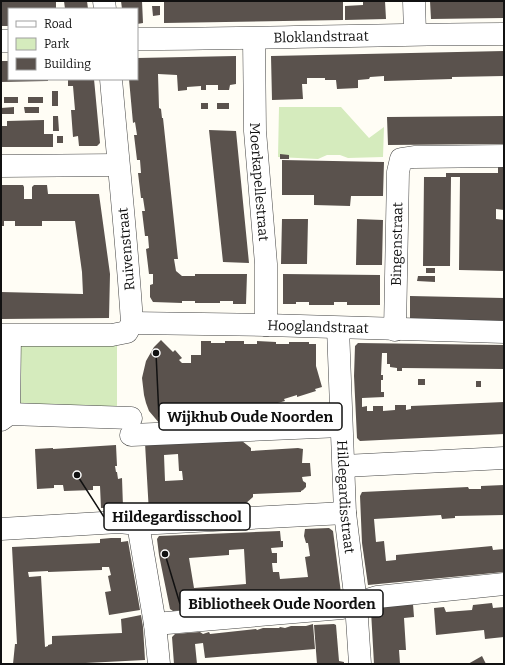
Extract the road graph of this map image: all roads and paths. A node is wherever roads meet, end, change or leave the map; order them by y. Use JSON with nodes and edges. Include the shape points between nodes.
{"nodes":[{"id":1,"x":414,"y":1,"type":"edge"},
{"id":2,"x":415,"y":34,"type":"junction"},
{"id":3,"x":504,"y":34,"type":"edge"},
{"id":4,"x":138,"y":39,"type":"edge"},
{"id":5,"x":254,"y":39,"type":"junction"},
{"id":6,"x":111,"y":80,"type":"edge"},
{"id":7,"x":504,"y":156,"type":"edge"},
{"id":8,"x":118,"y":165,"type":"junction"},
{"id":9,"x":1,"y":166,"type":"edge"},
{"id":10,"x":266,"y":325,"type":"junction"},
{"id":11,"x":130,"y":328,"type":"junction"},
{"id":12,"x":338,"y":328,"type":"junction"},
{"id":13,"x":395,"y":330,"type":"junction"},
{"id":14,"x":504,"y":332,"type":"edge"},
{"id":15,"x":6,"y":336,"type":"edge"},
{"id":16,"x":5,"y":417,"type":"edge"},
{"id":17,"x":342,"y":426,"type":"junction"},
{"id":18,"x":504,"y":458,"type":"edge"},
{"id":19,"x":344,"y":466,"type":"junction"},
{"id":20,"x":345,"y":513,"type":"junction"},
{"id":21,"x":138,"y":524,"type":"junction"},
{"id":22,"x":1,"y":529,"type":"edge"},
{"id":23,"x":504,"y":584,"type":"edge"},
{"id":24,"x":356,"y":603,"type":"junction"},
{"id":25,"x":156,"y":624,"type":"junction"},
{"id":26,"x":159,"y":664,"type":"edge"},
{"id":27,"x":360,"y":664,"type":"edge"}],
"edges":[{"from":1,"to":2,"type":"street"},
{"from":2,"to":3,"type":"street","name":"Bloklandstraat"},
{"from":2,"to":5,"type":"street","name":"Bloklandstraat"},
{"from":4,"to":5,"type":"street","name":"Bloklandstraat"},
{"from":5,"to":10,"type":"street","name":"Moerkapellestraat","via":[[255,131],[266,264]]},
{"from":6,"to":8,"type":"street","name":"Ruivenstraat"},
{"from":7,"to":13,"type":"street","name":"Bingenstraat","via":[[401,159],[398,172]]},
{"from":8,"to":9,"type":"street"},
{"from":8,"to":11,"type":"street","name":"Ruivenstraat","via":[[126,238]]},
{"from":10,"to":11,"type":"street","name":"Hooglandstraat"},
{"from":10,"to":12,"type":"street","name":"Hooglandstraat"},
{"from":11,"to":15,"type":"street","name":"Hooglandstraat","via":[[112,335]]},
{"from":12,"to":13,"type":"street","name":"Hooglandstraat"},
{"from":12,"to":17,"type":"street","name":"Hildegardisstraat"},
{"from":13,"to":14,"type":"street","name":"Hooglandstraat"},
{"from":15,"to":16,"type":"street"},
{"from":16,"to":17,"type":"street","via":[[131,427]]},
{"from":17,"to":19,"type":"street","name":"Hildegardisstraat"},
{"from":18,"to":19,"type":"street"},
{"from":19,"to":20,"type":"street","name":"Hildegardisstraat"},
{"from":20,"to":21,"type":"street"},
{"from":20,"to":24,"type":"street","name":"Hildegardisstraat"},
{"from":21,"to":22,"type":"street","via":[[119,522]]},
{"from":21,"to":25,"type":"street"},
{"from":23,"to":24,"type":"street","via":[[376,597]]},
{"from":24,"to":25,"type":"street","via":[[342,608]]},
{"from":24,"to":27,"type":"street","name":"Hildegardisstraat"},
{"from":25,"to":26,"type":"street"}]}
